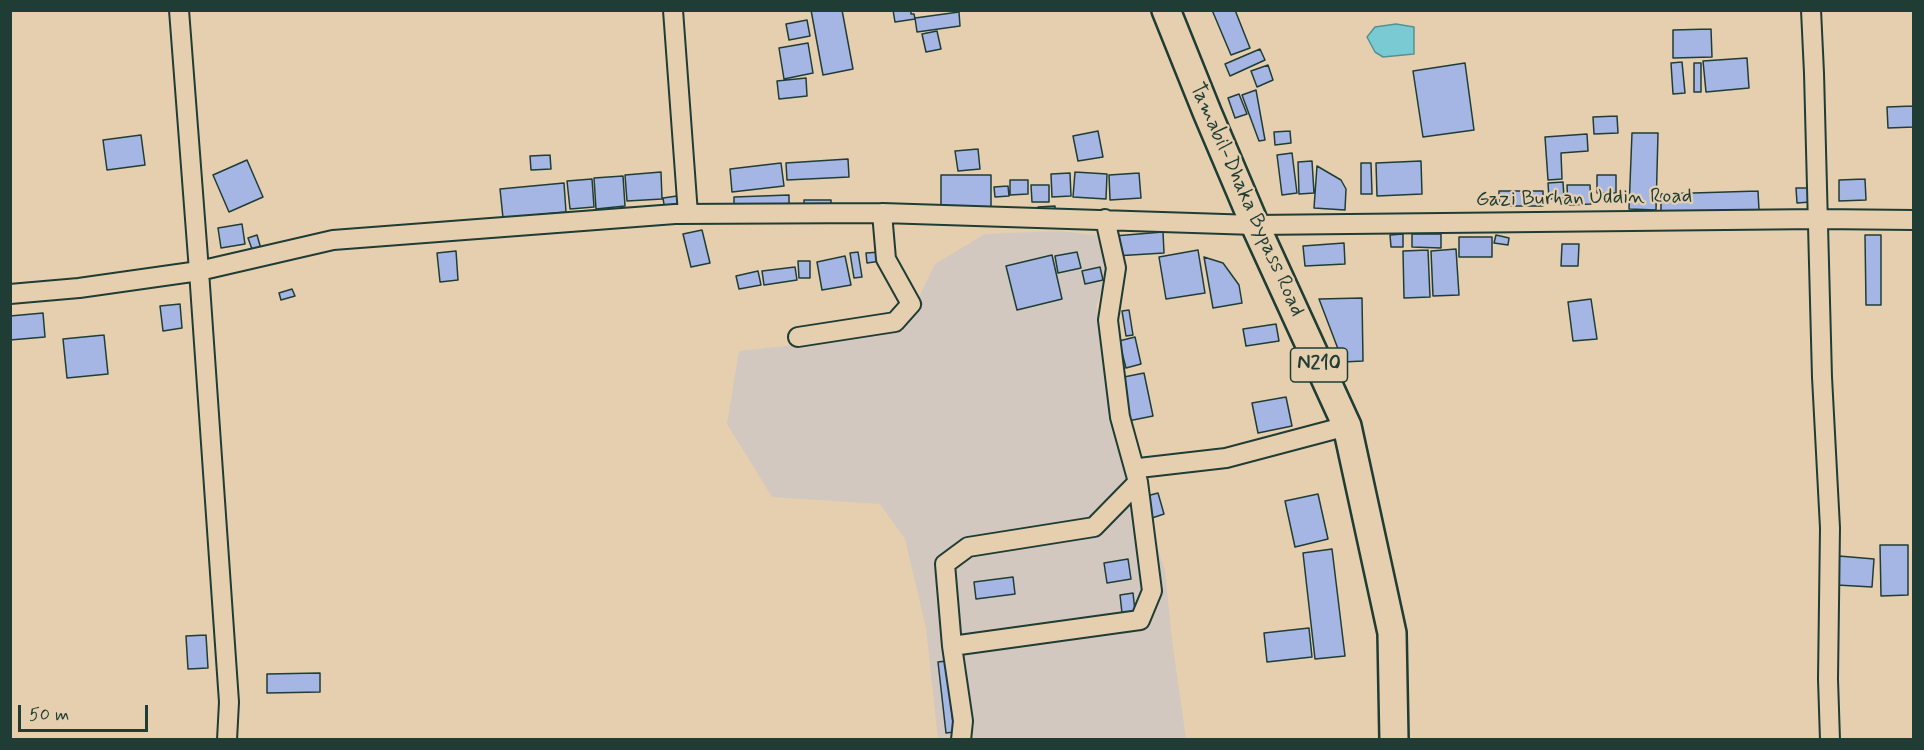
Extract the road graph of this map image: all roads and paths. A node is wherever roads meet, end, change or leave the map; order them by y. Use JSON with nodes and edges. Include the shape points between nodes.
{"nodes":[{"id":1,"x":179,"y":10,"type":"edge"},
{"id":2,"x":673,"y":10,"type":"edge"},
{"id":3,"x":1166,"y":10,"type":"edge"},
{"id":4,"x":1811,"y":10,"type":"edge"},
{"id":5,"x":882,"y":213,"type":"junction"},
{"id":6,"x":688,"y":214,"type":"junction"},
{"id":7,"x":1105,"y":219,"type":"junction"},
{"id":8,"x":1819,"y":219,"type":"junction"},
{"id":9,"x":1914,"y":220,"type":"edge"},
{"id":10,"x":1255,"y":225,"type":"junction"},
{"id":11,"x":199,"y":271,"type":"junction"},
{"id":12,"x":10,"y":294,"type":"edge"},
{"id":13,"x":798,"y":337,"type":"dead end"},
{"id":14,"x":1347,"y":426,"type":"junction"},
{"id":15,"x":1138,"y":475,"type":"junction"},
{"id":16,"x":952,"y":646,"type":"junction"},
{"id":17,"x":226,"y":740,"type":"edge"},
{"id":18,"x":961,"y":740,"type":"edge"},
{"id":19,"x":1394,"y":740,"type":"edge"},
{"id":20,"x":1830,"y":740,"type":"edge"}],
"edges":[{"from":1,"to":11,"type":"street"},
{"from":2,"to":6,"type":"street"},
{"from":3,"to":10,"type":"highway","name":"Tamabil-Dhaka Bypass Road","number":"N210"},
{"from":4,"to":8,"type":"street"},
{"from":5,"to":6,"type":"street","name":"Gazi Burhan Uddin Road"},
{"from":5,"to":7,"type":"street","name":"Gazi Burhan Uddin Road"},
{"from":5,"to":13,"type":"street","via":[[886,259],[911,304],[895,322]]},
{"from":6,"to":11,"type":"street","name":"Gazi Burhan Uddin Road","via":[[333,240]]},
{"from":7,"to":10,"type":"street","name":"Gazi Burhan Uddin Road"},
{"from":7,"to":15,"type":"street","via":[[1116,268],[1108,320],[1120,417]]},
{"from":8,"to":9,"type":"street","name":"Gazi Burhan Uddin Road"},
{"from":8,"to":10,"type":"street","name":"Gazi Burhan Uddin Road"},
{"from":8,"to":20,"type":"street","via":[[1830,528]]},
{"from":10,"to":14,"type":"highway","name":"Tamabil-Dhaka Bypass Road","number":"N210"},
{"from":11,"to":12,"type":"street","name":"Gazi Burhan Uddin Road"},
{"from":11,"to":17,"type":"street","via":[[229,702]]},
{"from":14,"to":15,"type":"street","via":[[1226,458]]},
{"from":14,"to":19,"type":"highway","name":"Tamabil-Dhaka Bypass Road","number":"N210","via":[[1392,633]]},
{"from":15,"to":16,"type":"street","via":[[1094,527],[968,547],[945,564]]},
{"from":15,"to":16,"type":"street","via":[[1152,591],[1140,620]]},
{"from":16,"to":18,"type":"street","via":[[963,721]]}]}
